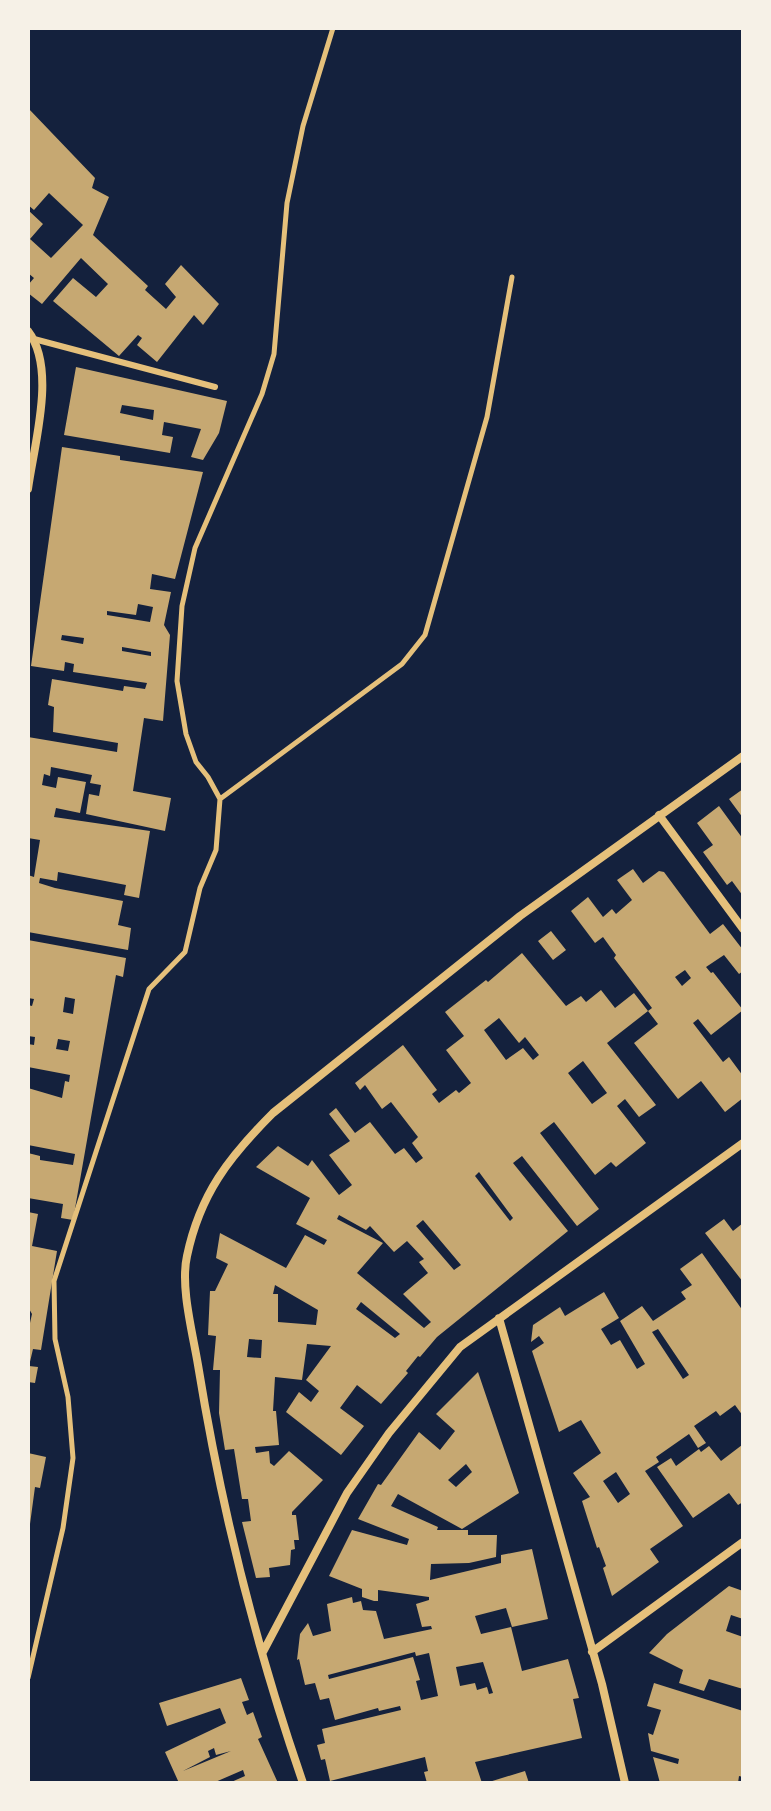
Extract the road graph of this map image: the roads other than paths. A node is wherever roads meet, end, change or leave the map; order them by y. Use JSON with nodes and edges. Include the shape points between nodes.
{"nodes":[{"id":1,"x":31,"y":335,"type":"edge"},
{"id":2,"x":215,"y":387,"type":"dead end"},
{"id":3,"x":28,"y":489,"type":"edge"},
{"id":4,"x":743,"y":756,"type":"edge"},
{"id":5,"x":659,"y":815,"type":"junction"},
{"id":6,"x":743,"y":929,"type":"edge"},
{"id":7,"x":743,"y":1143,"type":"edge"},
{"id":8,"x":499,"y":1318,"type":"junction"},
{"id":9,"x":743,"y":1542,"type":"edge"},
{"id":10,"x":592,"y":1652,"type":"junction"},
{"id":11,"x":262,"y":1653,"type":"junction"},
{"id":12,"x":303,"y":1783,"type":"edge"},
{"id":13,"x":625,"y":1783,"type":"edge"}],
"edges":[{"from":1,"to":2,"type":"lane"},
{"from":1,"to":3,"type":"street","via":[[44,380]]},
{"from":4,"to":5,"type":"street"},
{"from":5,"to":6,"type":"street"},
{"from":5,"to":11,"type":"street","via":[[520,916],[273,1113],[237,1149],[212,1186],[186,1260],[188,1303],[213,1458]]},
{"from":7,"to":8,"type":"street"},
{"from":8,"to":10,"type":"street"},
{"from":8,"to":11,"type":"street","via":[[460,1347],[389,1433],[347,1493]]},
{"from":9,"to":10,"type":"street"},
{"from":10,"to":13,"type":"street"},
{"from":11,"to":12,"type":"street"}]}
